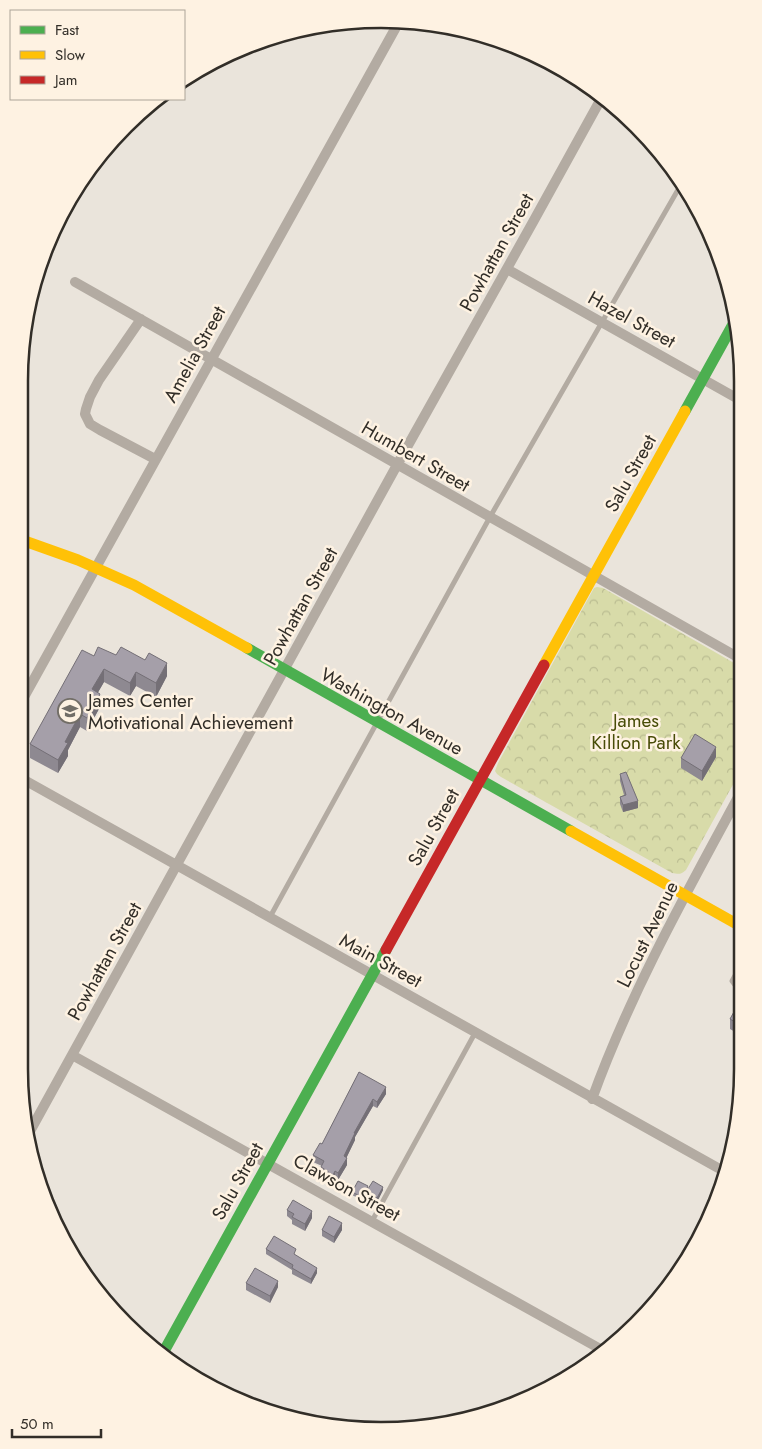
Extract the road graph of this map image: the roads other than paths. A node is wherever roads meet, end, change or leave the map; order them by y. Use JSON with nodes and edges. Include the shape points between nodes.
{"nodes":[{"id":1,"x":396,"y":28,"type":"edge"},
{"id":2,"x":599,"y":103,"type":"edge"},
{"id":3,"x":678,"y":190,"type":"edge"},
{"id":4,"x":507,"y":269,"type":"junction"},
{"id":5,"x":75,"y":282,"type":"dead end"},
{"id":6,"x":140,"y":319,"type":"junction"},
{"id":7,"x":602,"y":322,"type":"junction"},
{"id":8,"x":730,"y":328,"type":"edge"},
{"id":9,"x":212,"y":359,"type":"junction"},
{"id":10,"x":702,"y":378,"type":"junction"},
{"id":11,"x":734,"y":397,"type":"edge"},
{"id":12,"x":155,"y":459,"type":"junction"},
{"id":13,"x":397,"y":465,"type":"junction"},
{"id":14,"x":490,"y":517,"type":"junction"},
{"id":15,"x":28,"y":543,"type":"edge"},
{"id":16,"x":95,"y":567,"type":"junction"},
{"id":17,"x":593,"y":575,"type":"junction"},
{"id":18,"x":734,"y":655,"type":"edge"},
{"id":19,"x":284,"y":670,"type":"junction"},
{"id":20,"x":28,"y":690,"type":"edge"},
{"id":21,"x":378,"y":723,"type":"junction"},
{"id":22,"x":479,"y":780,"type":"junction"},
{"id":23,"x":28,"y":782,"type":"edge"},
{"id":24,"x":734,"y":805,"type":"edge"},
{"id":25,"x":178,"y":866,"type":"junction"},
{"id":26,"x":685,"y":895,"type":"junction"},
{"id":27,"x":270,"y":917,"type":"junction"},
{"id":28,"x":734,"y":923,"type":"edge"},
{"id":29,"x":372,"y":975,"type":"junction"},
{"id":30,"x":475,"y":1033,"type":"junction"},
{"id":31,"x":72,"y":1055,"type":"junction"},
{"id":32,"x":592,"y":1099,"type":"junction"},
{"id":33,"x":33,"y":1128,"type":"edge"},
{"id":34,"x":267,"y":1163,"type":"junction"},
{"id":35,"x":719,"y":1169,"type":"edge"},
{"id":36,"x":372,"y":1221,"type":"junction"},
{"id":37,"x":597,"y":1347,"type":"edge"},
{"id":38,"x":166,"y":1348,"type":"edge"}],
"edges":[{"from":1,"to":9,"type":"street","name":"Amelia Street"},
{"from":2,"to":4,"type":"street","name":"Powhattan Street"},
{"from":3,"to":7,"type":"lane"},
{"from":4,"to":7,"type":"street","name":"Hazel Street"},
{"from":4,"to":13,"type":"street","name":"Powhattan Street"},
{"from":5,"to":6,"type":"street","name":"Humbert Street"},
{"from":6,"to":9,"type":"street","name":"Humbert Street"},
{"from":6,"to":12,"type":"street","via":[[99,380],[85,414],[88,421],[100,430]]},
{"from":7,"to":10,"type":"street","name":"Hazel Street"},
{"from":7,"to":14,"type":"lane"},
{"from":8,"to":10,"type":"street","name":"Salu Street"},
{"from":9,"to":12,"type":"street","name":"Amelia Street"},
{"from":9,"to":13,"type":"street","name":"Humbert Street"},
{"from":10,"to":11,"type":"street","name":"Hazel Street"},
{"from":10,"to":17,"type":"street","name":"Salu Street"},
{"from":12,"to":16,"type":"street","name":"Amelia Street"},
{"from":13,"to":14,"type":"street","name":"Humbert Street"},
{"from":13,"to":19,"type":"street","name":"Powhattan Street"},
{"from":14,"to":17,"type":"street","name":"Humbert Street"},
{"from":14,"to":21,"type":"lane"},
{"from":15,"to":16,"type":"street","name":"Washington Avenue"},
{"from":16,"to":19,"type":"street","name":"Washington Avenue"},
{"from":16,"to":20,"type":"street","name":"Amelia Street"},
{"from":17,"to":18,"type":"street","name":"Humbert Street"},
{"from":17,"to":22,"type":"street","name":"Salu Street"},
{"from":19,"to":21,"type":"street","name":"Washington Avenue"},
{"from":19,"to":25,"type":"street","name":"Powhattan Street"},
{"from":21,"to":22,"type":"street","name":"Washington Avenue"},
{"from":21,"to":27,"type":"lane"},
{"from":22,"to":26,"type":"street","name":"Washington Avenue"},
{"from":22,"to":29,"type":"street","name":"Salu Street"},
{"from":23,"to":25,"type":"street","name":"Main Street"},
{"from":24,"to":26,"type":"street","name":"Locust Avenue"},
{"from":25,"to":27,"type":"street","name":"Main Street"},
{"from":25,"to":31,"type":"street","name":"Powhattan Street"},
{"from":26,"to":28,"type":"street","name":"Washington Avenue"},
{"from":26,"to":32,"type":"street","name":"Locust Avenue","via":[[606,1058]]},
{"from":27,"to":29,"type":"street","name":"Main Street"},
{"from":29,"to":30,"type":"street","name":"Main Street"},
{"from":29,"to":34,"type":"street","name":"Salu Street"},
{"from":30,"to":32,"type":"street","name":"Main Street"},
{"from":30,"to":36,"type":"lane"},
{"from":31,"to":33,"type":"street","name":"Powhattan Street"},
{"from":31,"to":34,"type":"street","name":"Clawson Street"},
{"from":32,"to":35,"type":"street","name":"Main Street"},
{"from":34,"to":36,"type":"street","name":"Clawson Street"},
{"from":34,"to":38,"type":"street","name":"Salu Street"},
{"from":36,"to":37,"type":"street","name":"Clawson Street"}]}
